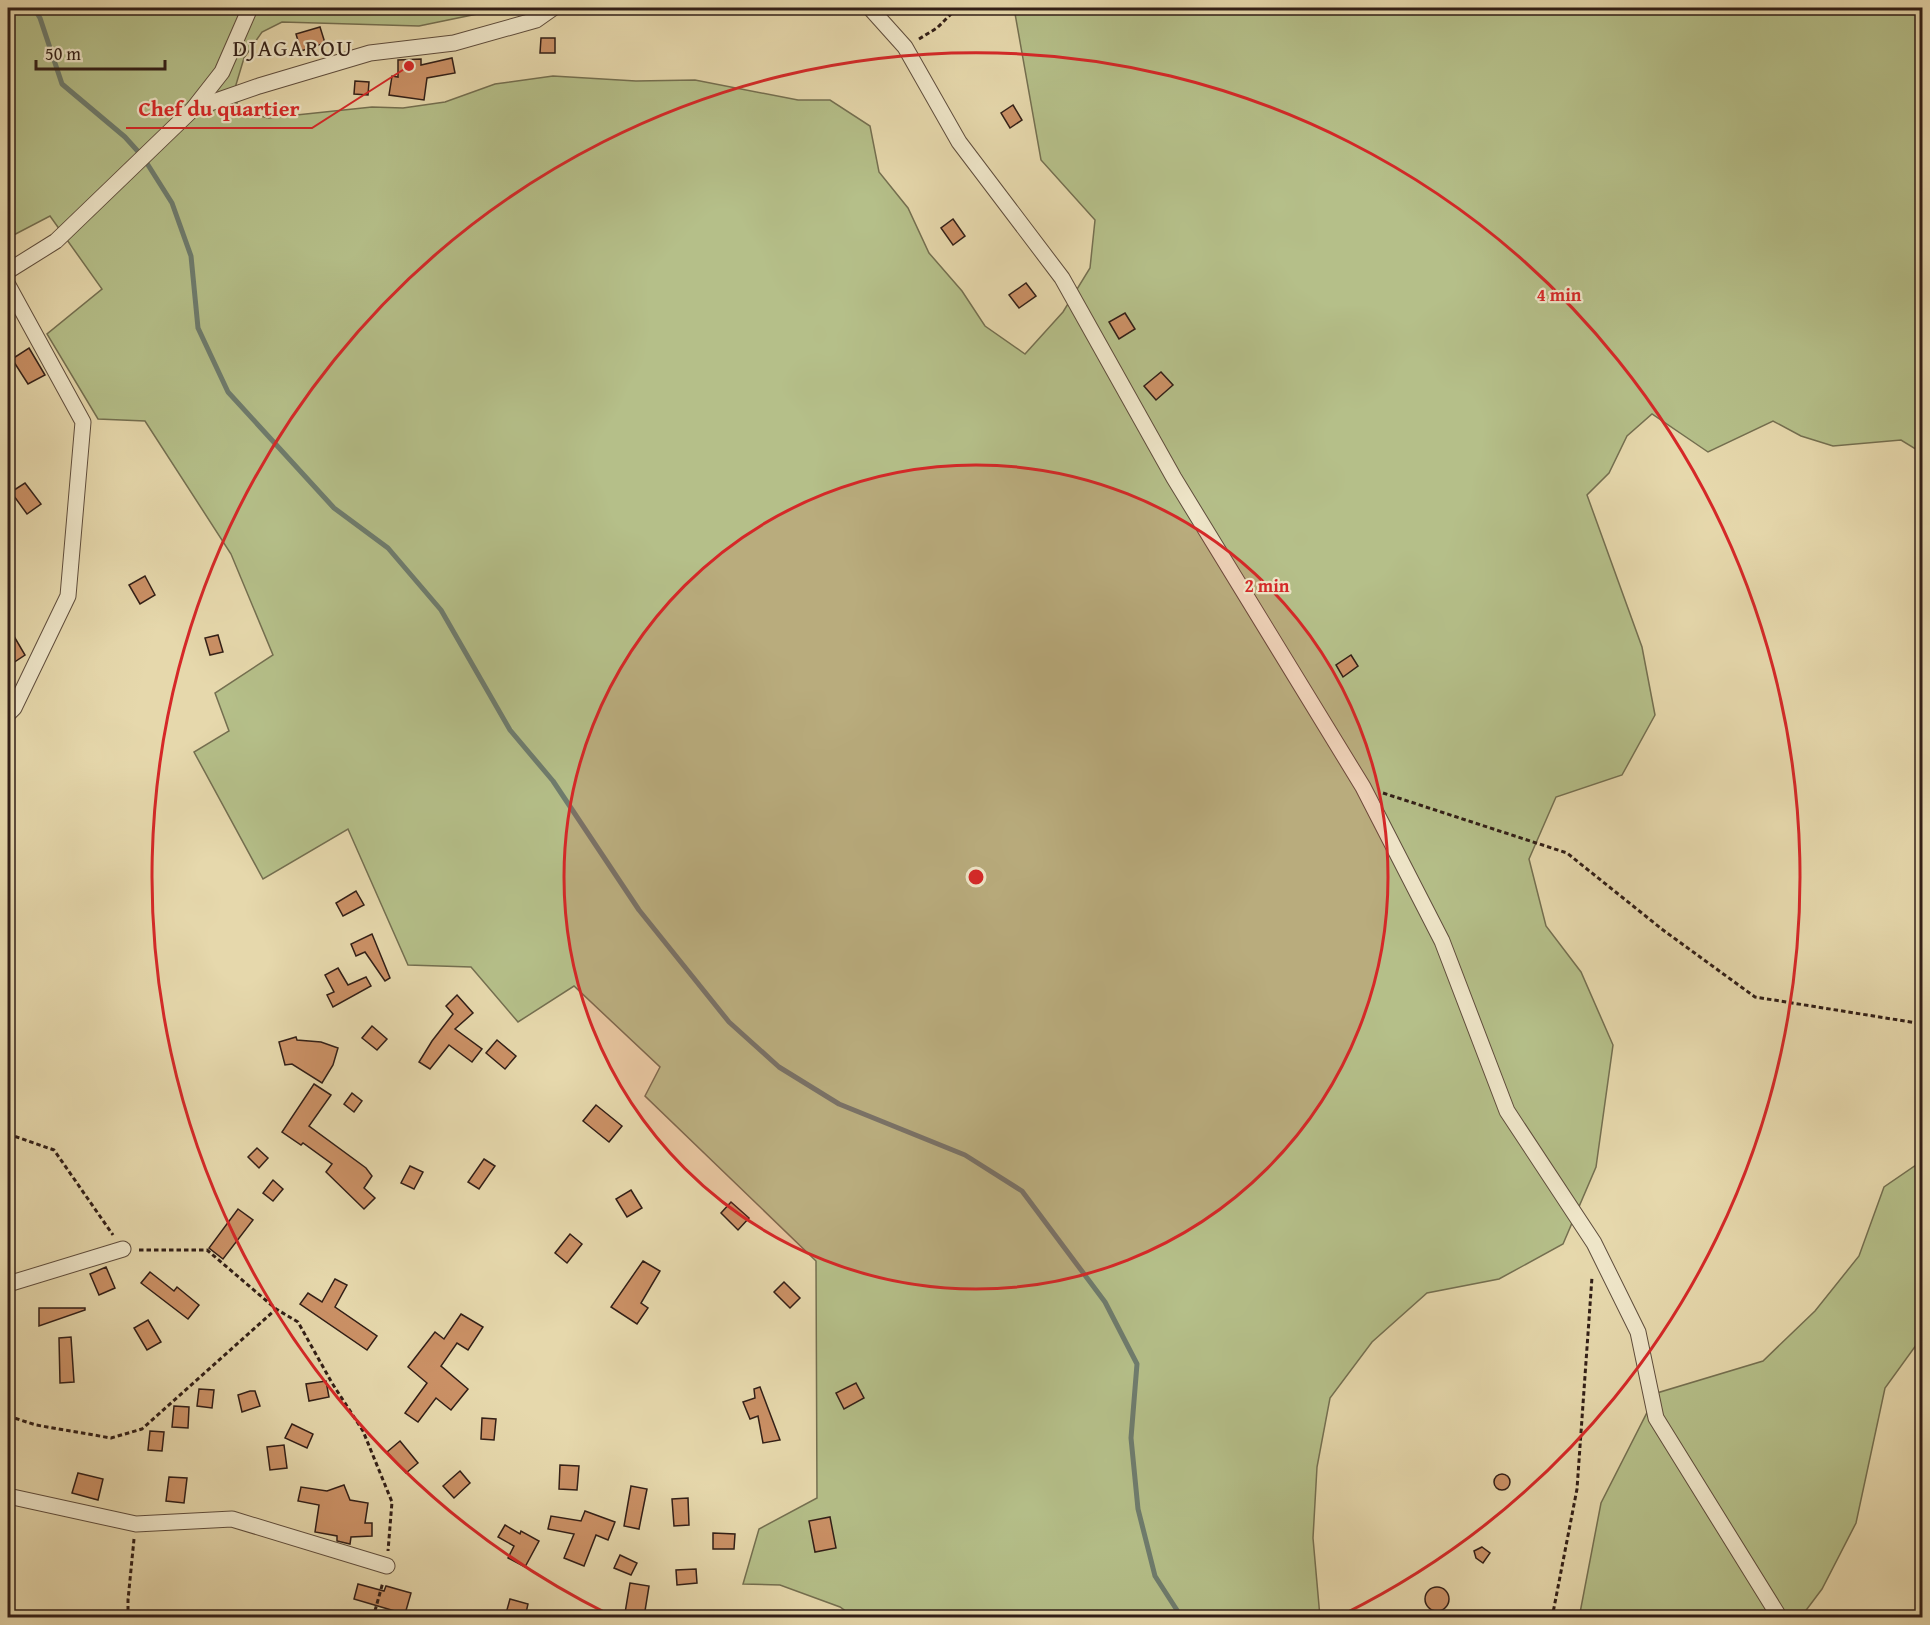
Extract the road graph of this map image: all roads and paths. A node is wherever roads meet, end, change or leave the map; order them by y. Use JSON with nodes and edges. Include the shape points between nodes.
{"nodes":[{"id":1,"x":250,"y":8,"type":"edge"},
{"id":2,"x":553,"y":8,"type":"edge"},
{"id":3,"x":870,"y":8,"type":"edge"},
{"id":4,"x":957,"y":8,"type":"edge"},
{"id":5,"x":905,"y":47,"type":"junction"},
{"id":6,"x":193,"y":109,"type":"junction"},
{"id":7,"x":8,"y":271,"type":"edge"},
{"id":8,"x":8,"y":285,"type":"edge"},
{"id":9,"x":8,"y":714,"type":"edge"},
{"id":10,"x":1363,"y":787,"type":"junction"},
{"id":11,"x":1923,"y":1019,"type":"edge"},
{"id":12,"x":8,"y":1134,"type":"edge"},
{"id":13,"x":1594,"y":1243,"type":"junction"},
{"id":14,"x":123,"y":1249,"type":"junction"},
{"id":15,"x":8,"y":1284,"type":"edge"},
{"id":16,"x":276,"y":1310,"type":"junction"},
{"id":17,"x":8,"y":1416,"type":"edge"},
{"id":18,"x":8,"y":1496,"type":"edge"},
{"id":19,"x":136,"y":1524,"type":"junction"},
{"id":20,"x":387,"y":1566,"type":"junction"},
{"id":21,"x":128,"y":1617,"type":"edge"},
{"id":22,"x":373,"y":1617,"type":"edge"},
{"id":23,"x":1552,"y":1617,"type":"edge"},
{"id":24,"x":1780,"y":1617,"type":"edge"}],
"edges":[{"from":1,"to":6,"type":"street","via":[[222,72]]},
{"from":2,"to":6,"type":"street","via":[[536,20],[454,43],[370,53]]},
{"from":3,"to":5,"type":"street"},
{"from":4,"to":5,"type":"path","via":[[937,28]]},
{"from":5,"to":10,"type":"street","via":[[959,142],[1062,278],[1174,478]]},
{"from":6,"to":7,"type":"street","via":[[56,241]]},
{"from":8,"to":9,"type":"street","via":[[83,422],[68,596]]},
{"from":10,"to":11,"type":"path","via":[[1567,853],[1755,997],[1917,1023]]},
{"from":10,"to":13,"type":"street","via":[[1442,940],[1507,1111]]},
{"from":12,"to":14,"type":"path","via":[[54,1150]]},
{"from":13,"to":23,"type":"path","via":[[1577,1489]]},
{"from":13,"to":24,"type":"street","via":[[1638,1332],[1656,1418]]},
{"from":14,"to":15,"type":"street"},
{"from":14,"to":16,"type":"path","via":[[207,1251]]},
{"from":16,"to":17,"type":"path","via":[[142,1429],[111,1438]]},
{"from":16,"to":20,"type":"path","via":[[298,1322],[363,1431],[392,1502]]},
{"from":18,"to":19,"type":"street"},
{"from":19,"to":20,"type":"street","via":[[232,1519]]},
{"from":19,"to":21,"type":"path"},
{"from":20,"to":22,"type":"path"}]}
